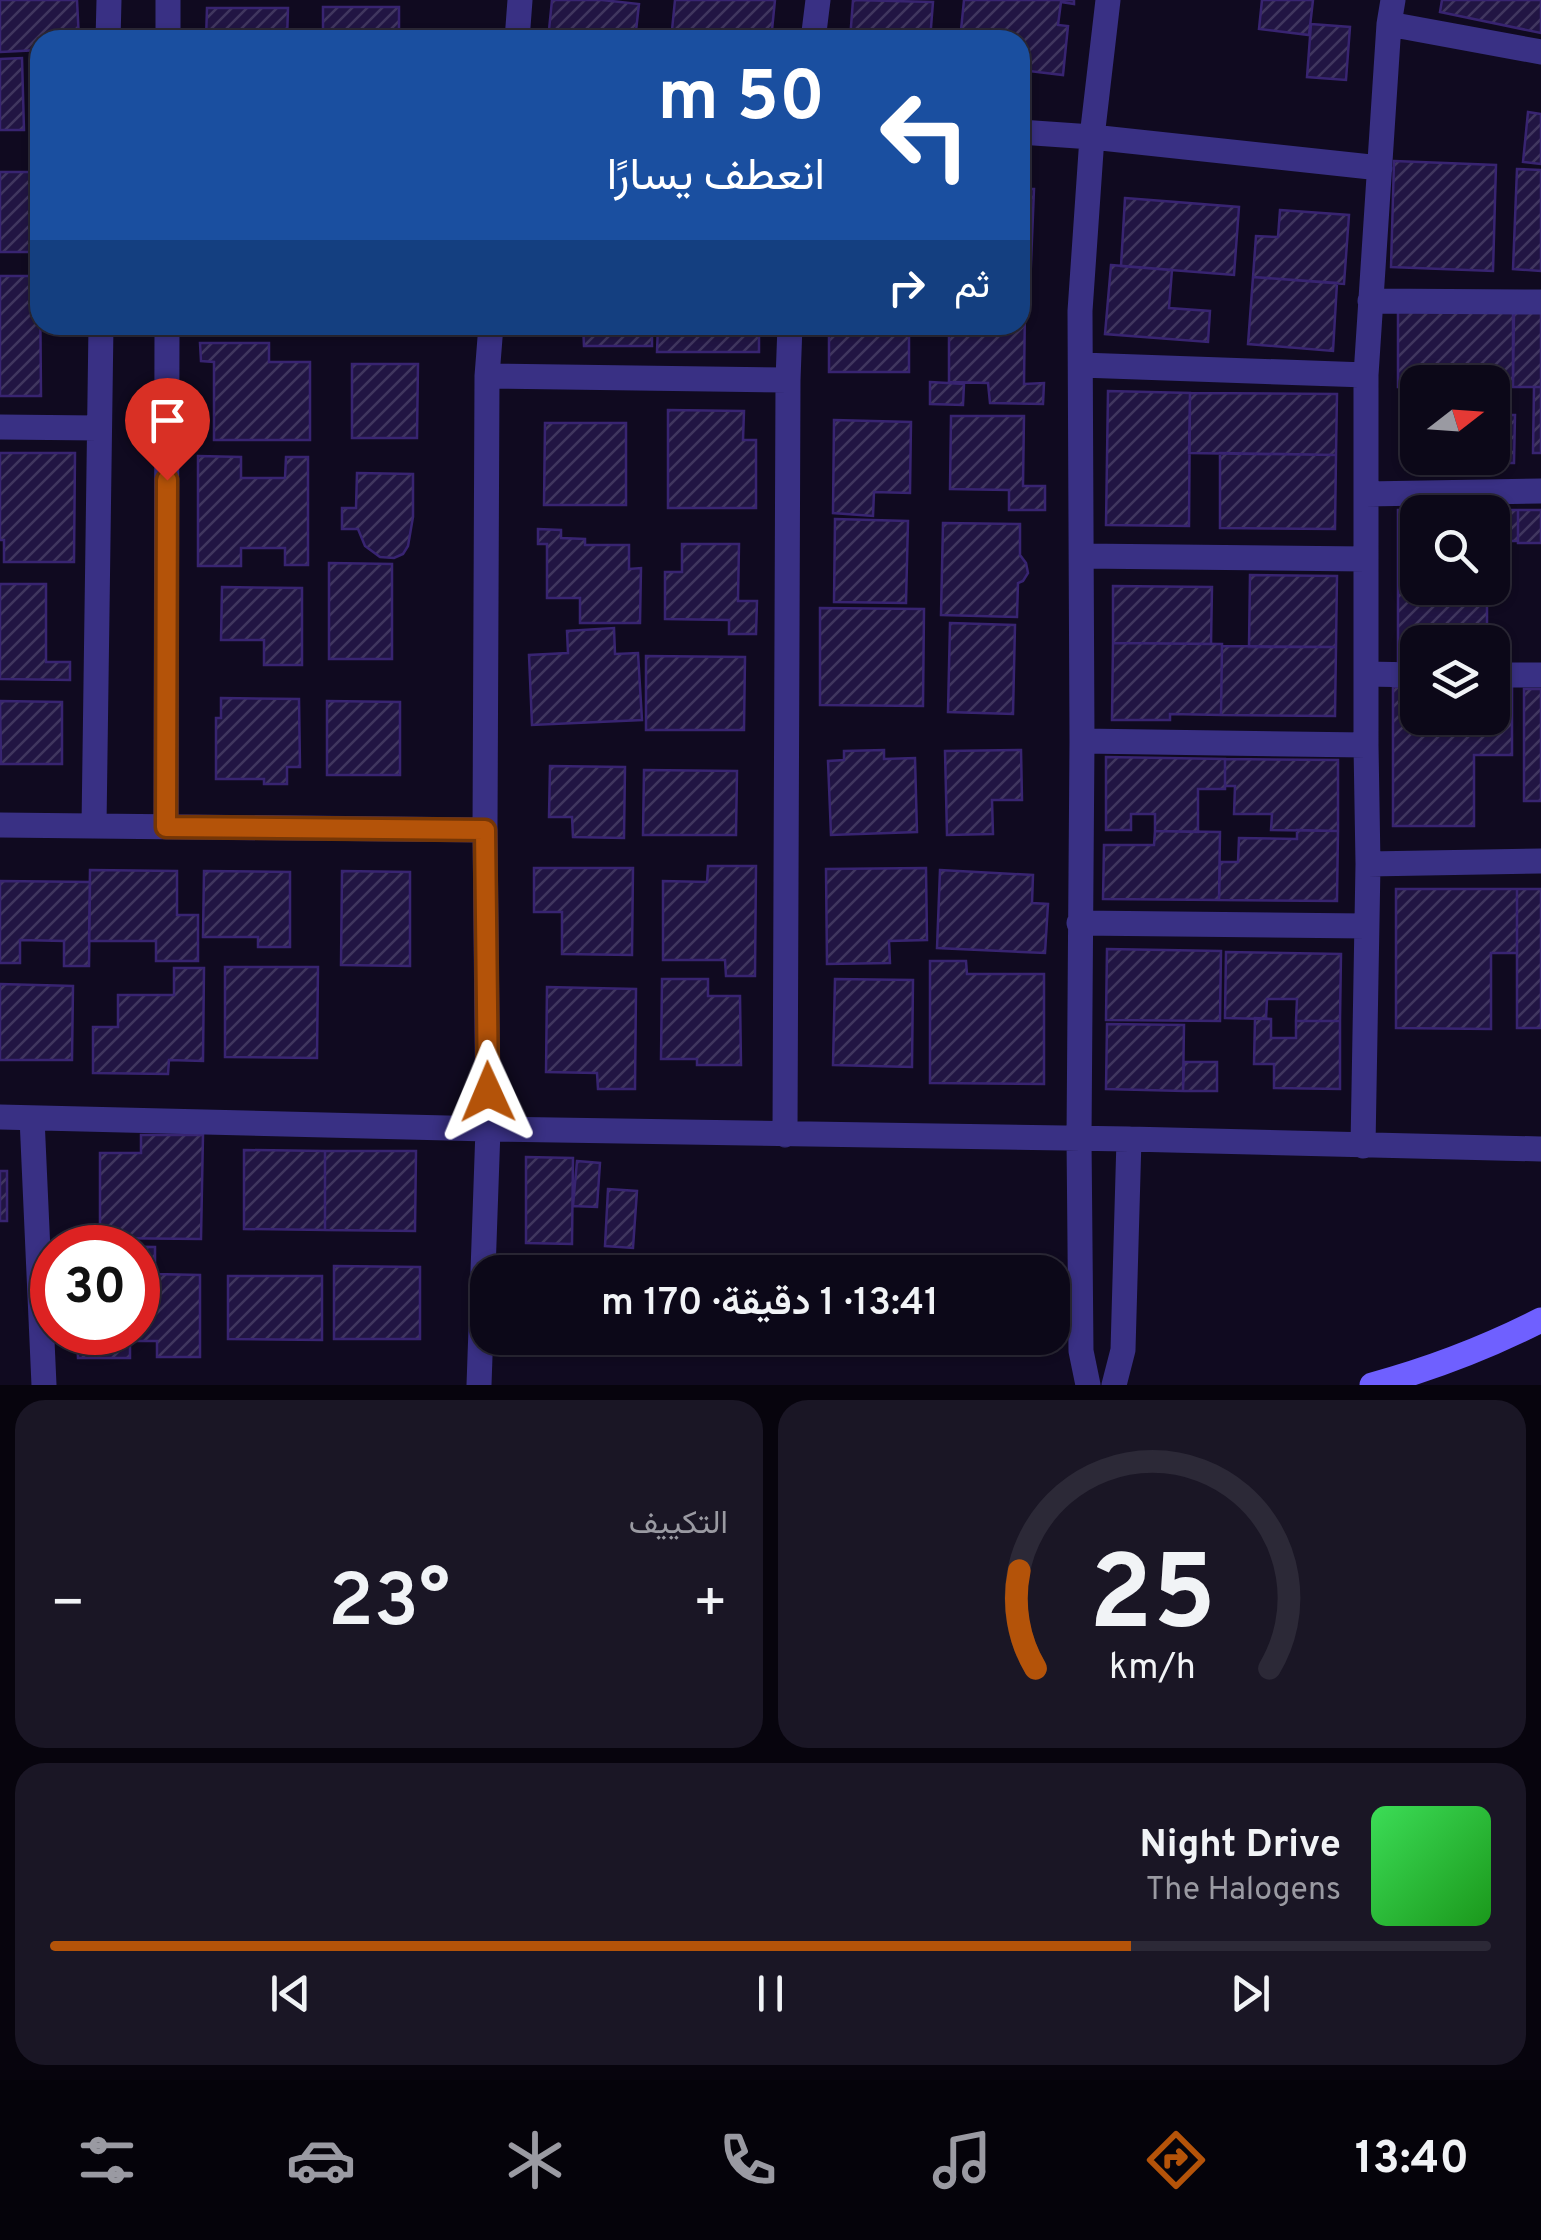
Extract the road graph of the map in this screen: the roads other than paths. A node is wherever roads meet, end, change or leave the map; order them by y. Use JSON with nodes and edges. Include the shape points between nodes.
{"nodes":[{"id":1,"x":109,"y":0,"type":"edge"},
{"id":2,"x":168,"y":0,"type":"edge"},
{"id":3,"x":520,"y":0,"type":"edge"},
{"id":4,"x":818,"y":0,"type":"edge"},
{"id":5,"x":1108,"y":0,"type":"edge"},
{"id":6,"x":1391,"y":12,"type":"edge"},
{"id":7,"x":108,"y":30,"type":"edge"},
{"id":8,"x":168,"y":30,"type":"edge"},
{"id":9,"x":517,"y":30,"type":"edge"},
{"id":10,"x":814,"y":30,"type":"edge"},
{"id":11,"x":1541,"y":52,"type":"edge"},
{"id":12,"x":1030,"y":133,"type":"edge"},
{"id":13,"x":1092,"y":137,"type":"junction"},
{"id":14,"x":1380,"y":168,"type":"junction"},
{"id":15,"x":1370,"y":301,"type":"junction"},
{"id":16,"x":1541,"y":302,"type":"edge"},
{"id":17,"x":101,"y":335,"type":"edge"},
{"id":18,"x":167,"y":335,"type":"edge"},
{"id":19,"x":490,"y":335,"type":"edge"},
{"id":20,"x":790,"y":335,"type":"edge"},
{"id":21,"x":1081,"y":365,"type":"junction"},
{"id":22,"x":1366,"y":375,"type":"junction"},
{"id":23,"x":487,"y":376,"type":"junction"},
{"id":24,"x":788,"y":380,"type":"junction"},
{"id":25,"x":0,"y":427,"type":"edge"},
{"id":26,"x":98,"y":428,"type":"junction"},
{"id":27,"x":1541,"y":491,"type":"edge"},
{"id":28,"x":1366,"y":494,"type":"junction"},
{"id":29,"x":1082,"y":556,"type":"junction"},
{"id":30,"x":1366,"y":559,"type":"junction"},
{"id":31,"x":1367,"y":674,"type":"junction"},
{"id":32,"x":1400,"y":675,"type":"edge"},
{"id":33,"x":1510,"y":675,"type":"edge"},
{"id":34,"x":1541,"y":675,"type":"edge"},
{"id":35,"x":1082,"y":741,"type":"junction"},
{"id":36,"x":1366,"y":745,"type":"junction"},
{"id":37,"x":0,"y":825,"type":"edge"},
{"id":38,"x":94,"y":826,"type":"junction"},
{"id":39,"x":166,"y":827,"type":"junction"},
{"id":40,"x":485,"y":830,"type":"junction"},
{"id":41,"x":1541,"y":861,"type":"edge"},
{"id":42,"x":1368,"y":864,"type":"junction"},
{"id":43,"x":1079,"y":922,"type":"junction"},
{"id":44,"x":1366,"y":926,"type":"junction"},
{"id":45,"x":0,"y":1117,"type":"edge"},
{"id":46,"x":32,"y":1118,"type":"junction"},
{"id":47,"x":488,"y":1130,"type":"junction"},
{"id":48,"x":785,"y":1135,"type":"junction"},
{"id":49,"x":1079,"y":1138,"type":"junction"},
{"id":50,"x":1129,"y":1139,"type":"junction"},
{"id":51,"x":1363,"y":1146,"type":"junction"},
{"id":52,"x":1541,"y":1149,"type":"edge"},
{"id":53,"x":1541,"y":1320,"type":"edge"},
{"id":54,"x":44,"y":1385,"type":"edge"},
{"id":55,"x":479,"y":1385,"type":"edge"},
{"id":56,"x":1088,"y":1385,"type":"edge"},
{"id":57,"x":1114,"y":1385,"type":"edge"},
{"id":58,"x":1372,"y":1385,"type":"edge"}],
"edges":[{"from":1,"to":7,"type":"street"},
{"from":2,"to":8,"type":"street"},
{"from":3,"to":9,"type":"street"},
{"from":4,"to":10,"type":"street"},
{"from":5,"to":13,"type":"street"},
{"from":6,"to":11,"type":"street"},
{"from":6,"to":14,"type":"street"},
{"from":12,"to":13,"type":"street"},
{"from":13,"to":14,"type":"street"},
{"from":13,"to":21,"type":"street"},
{"from":14,"to":15,"type":"street"},
{"from":15,"to":16,"type":"street"},
{"from":15,"to":22,"type":"street"},
{"from":17,"to":26,"type":"street"},
{"from":18,"to":39,"type":"street"},
{"from":19,"to":23,"type":"street"},
{"from":20,"to":24,"type":"street"},
{"from":21,"to":22,"type":"street"},
{"from":21,"to":29,"type":"street"},
{"from":22,"to":28,"type":"street"},
{"from":23,"to":24,"type":"street"},
{"from":23,"to":40,"type":"street"},
{"from":24,"to":48,"type":"street"},
{"from":25,"to":26,"type":"street"},
{"from":26,"to":38,"type":"street"},
{"from":27,"to":28,"type":"street"},
{"from":28,"to":30,"type":"street"},
{"from":29,"to":30,"type":"street"},
{"from":29,"to":35,"type":"street"},
{"from":30,"to":31,"type":"street"},
{"from":31,"to":32,"type":"street"},
{"from":31,"to":36,"type":"street"},
{"from":33,"to":34,"type":"street"},
{"from":35,"to":36,"type":"street"},
{"from":35,"to":43,"type":"street"},
{"from":36,"to":42,"type":"street"},
{"from":37,"to":38,"type":"street"},
{"from":38,"to":39,"type":"street"},
{"from":39,"to":40,"type":"street"},
{"from":40,"to":47,"type":"street"},
{"from":41,"to":42,"type":"street"},
{"from":42,"to":44,"type":"street"},
{"from":43,"to":44,"type":"street"},
{"from":43,"to":49,"type":"street"},
{"from":44,"to":51,"type":"street"},
{"from":45,"to":46,"type":"street"},
{"from":46,"to":47,"type":"street"},
{"from":46,"to":54,"type":"street"},
{"from":47,"to":48,"type":"street"},
{"from":47,"to":55,"type":"street"},
{"from":48,"to":49,"type":"street"},
{"from":49,"to":50,"type":"street"},
{"from":49,"to":56,"type":"street","via":[[1081,1351]]},
{"from":50,"to":51,"type":"street"},
{"from":50,"to":57,"type":"street","via":[[1122,1350]]},
{"from":51,"to":52,"type":"street"},
{"from":53,"to":58,"type":"main road","via":[[1426,1370]]}]}
